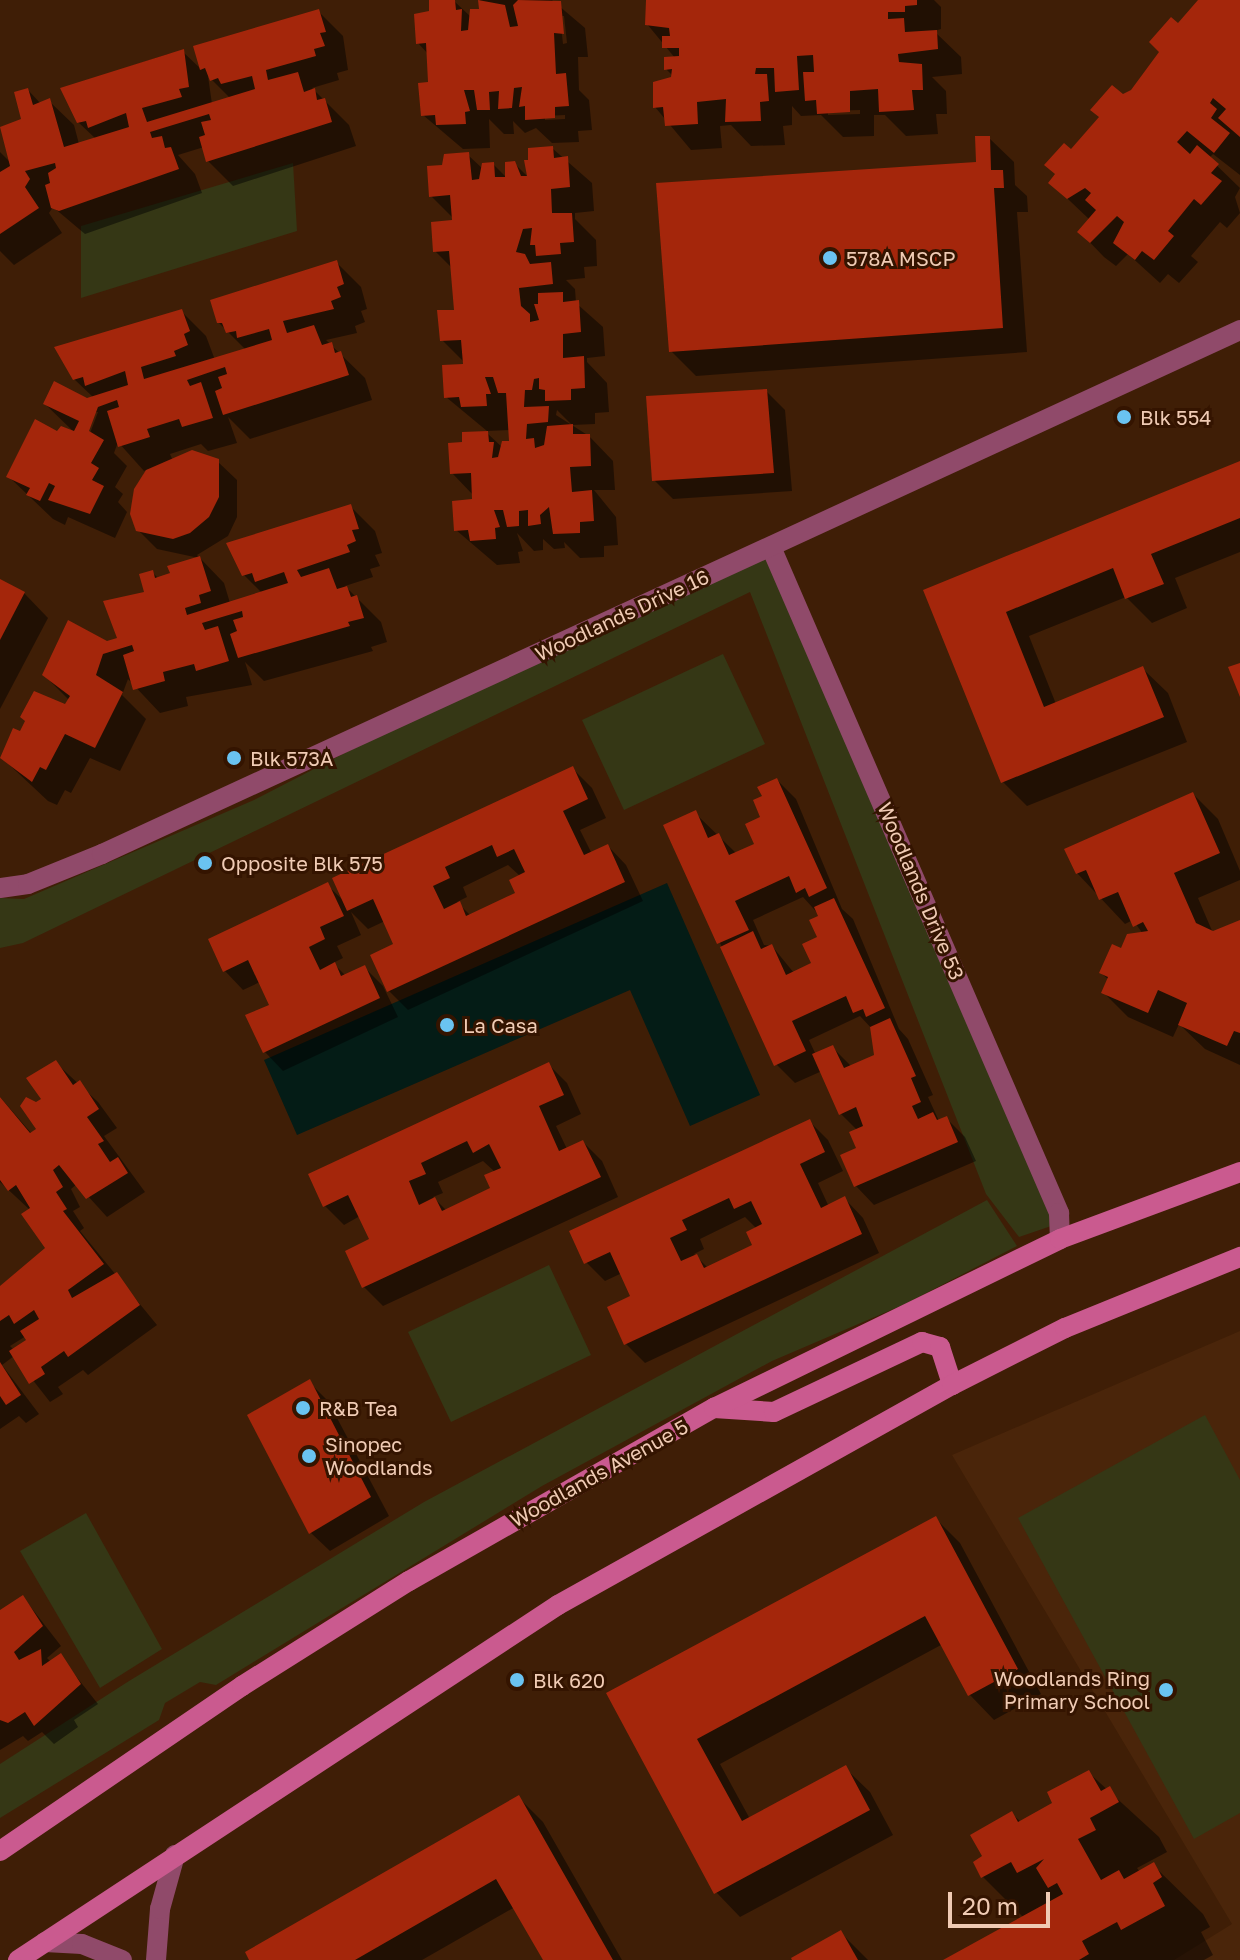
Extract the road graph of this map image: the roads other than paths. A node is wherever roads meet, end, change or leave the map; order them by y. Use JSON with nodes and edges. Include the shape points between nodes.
{"nodes":[{"id":1,"x":1240,"y":330,"type":"edge"},
{"id":2,"x":771,"y":547,"type":"junction"},
{"id":3,"x":0,"y":888,"type":"edge"},
{"id":4,"x":1240,"y":1172,"type":"edge"},
{"id":5,"x":1060,"y":1239,"type":"junction"},
{"id":6,"x":1240,"y":1257,"type":"edge"},
{"id":7,"x":952,"y":1385,"type":"junction"},
{"id":8,"x":714,"y":1408,"type":"junction"},
{"id":9,"x":0,"y":1851,"type":"edge"},
{"id":10,"x":175,"y":1855,"type":"junction"},
{"id":11,"x":45,"y":1942,"type":"junction"},
{"id":12,"x":18,"y":1960,"type":"edge"},
{"id":13,"x":122,"y":1960,"type":"edge"},
{"id":14,"x":156,"y":1960,"type":"edge"}],
"edges":[{"from":1,"to":2,"type":"street","name":"Woodlands Drive 16"},
{"from":2,"to":3,"type":"street","name":"Woodlands Drive 16","via":[[102,854],[28,884]]},
{"from":2,"to":5,"type":"street","name":"Woodlands Drive 53","via":[[1053,1199]]},
{"from":4,"to":5,"type":"main road","name":"Woodlands Avenue 5"},
{"from":5,"to":8,"type":"main road","name":"Woodlands Avenue 5"},
{"from":6,"to":7,"type":"main road","via":[[1065,1328]]},
{"from":7,"to":8,"type":"main road","via":[[940,1347],[922,1342],[774,1412]]},
{"from":7,"to":10,"type":"main road","via":[[558,1605]]},
{"from":8,"to":9,"type":"main road","name":"Woodlands Avenue 5","via":[[409,1581],[242,1686]]},
{"from":10,"to":11,"type":"main road"},
{"from":10,"to":14,"type":"street","via":[[160,1909]]},
{"from":11,"to":12,"type":"main road"},
{"from":11,"to":13,"type":"street","via":[[82,1944]]}]}
